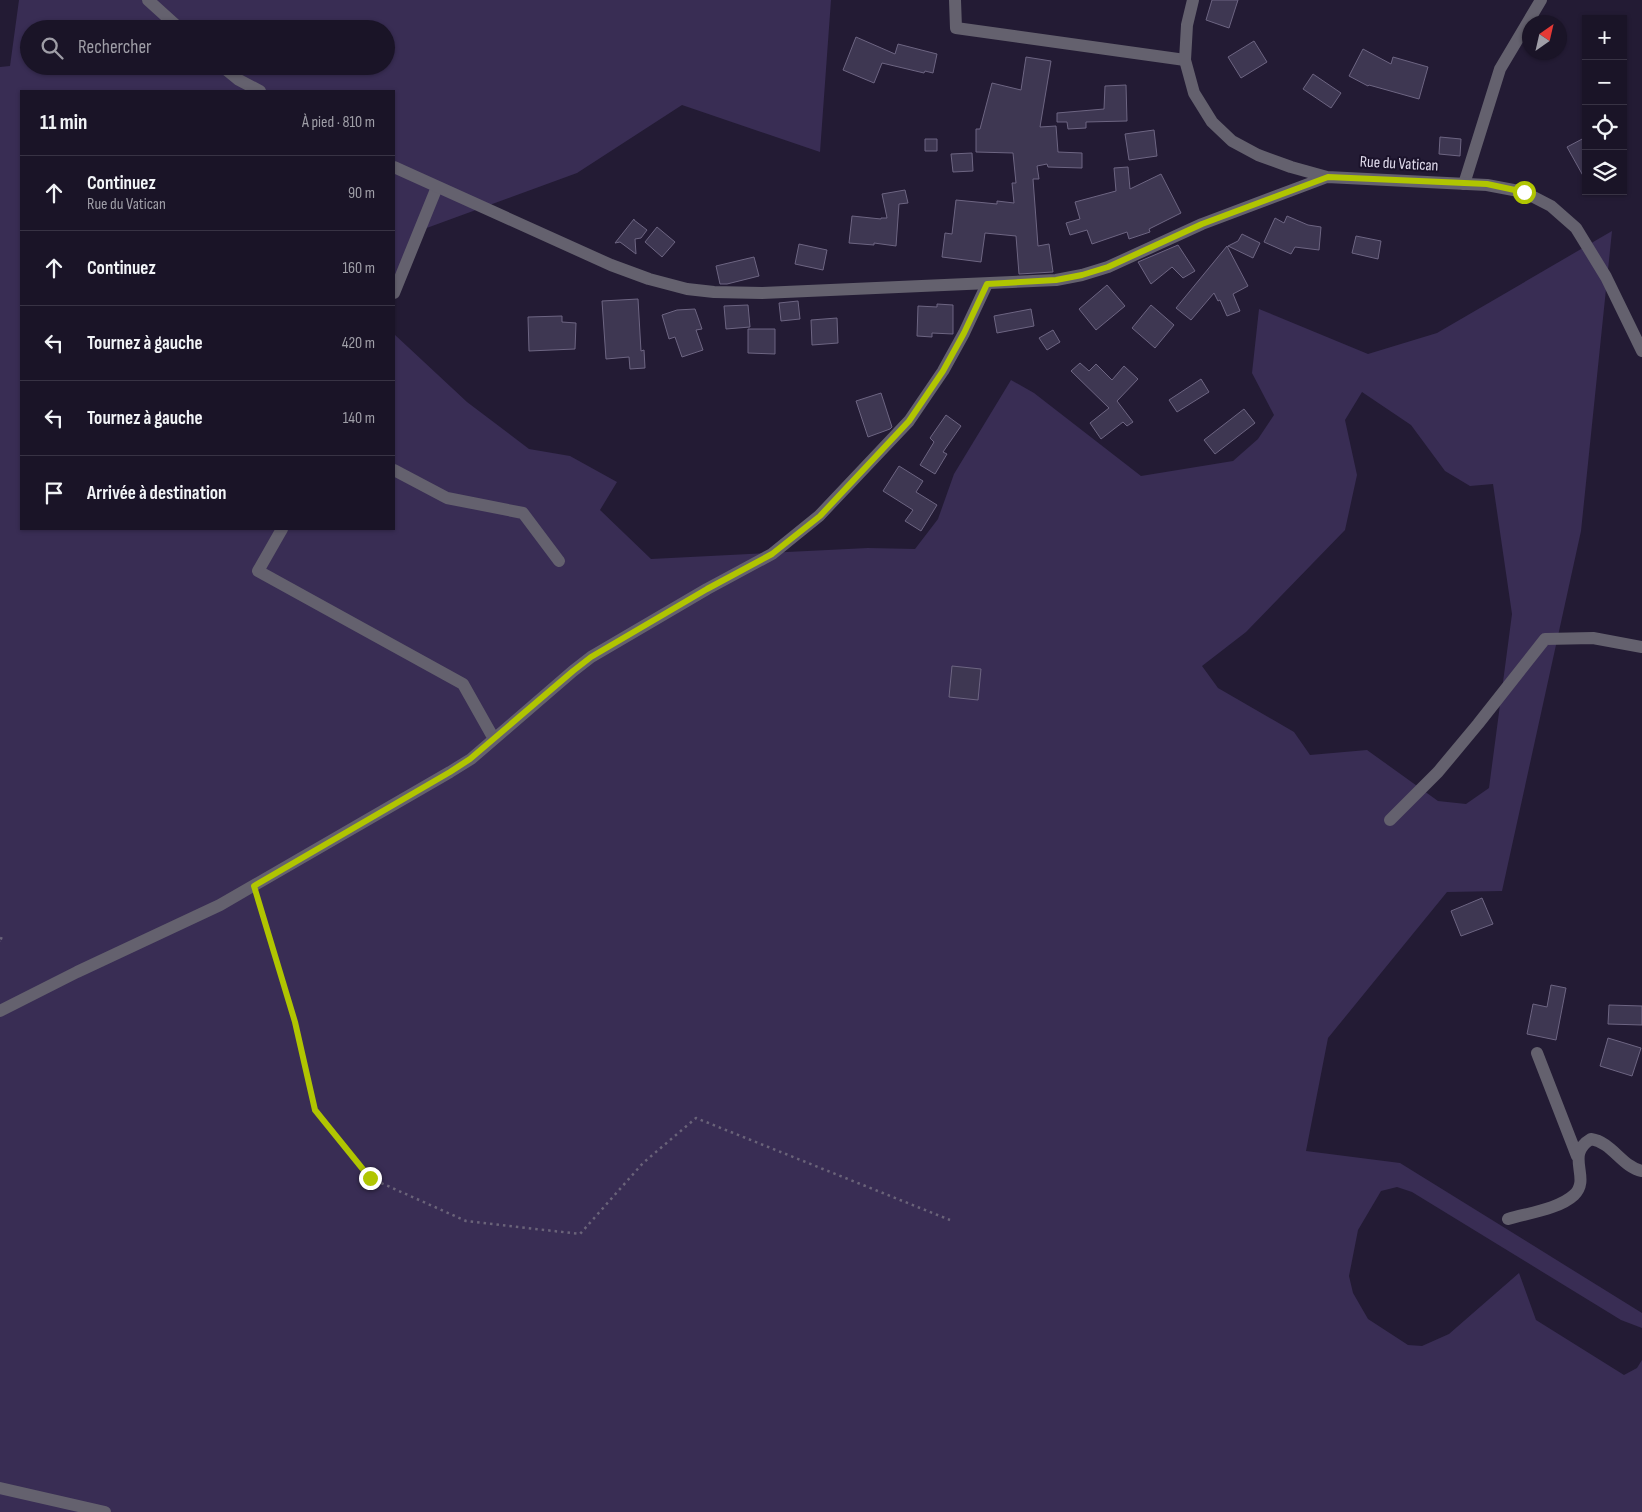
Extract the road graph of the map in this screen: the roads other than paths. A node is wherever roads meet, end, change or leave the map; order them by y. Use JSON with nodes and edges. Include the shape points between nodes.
{"nodes":[{"id":1,"x":148,"y":0,"type":"edge"},
{"id":2,"x":955,"y":0,"type":"edge"},
{"id":3,"x":1193,"y":0,"type":"edge"},
{"id":4,"x":1541,"y":0,"type":"edge"},
{"id":5,"x":170,"y":20,"type":"edge"},
{"id":6,"x":1185,"y":60,"type":"junction"},
{"id":7,"x":233,"y":75,"type":"edge"},
{"id":8,"x":258,"y":90,"type":"edge"},
{"id":9,"x":395,"y":167,"type":"edge"},
{"id":10,"x":1328,"y":177,"type":"junction"},
{"id":11,"x":1464,"y":184,"type":"junction"},
{"id":12,"x":437,"y":186,"type":"junction"},
{"id":13,"x":987,"y":284,"type":"junction"},
{"id":14,"x":395,"y":290,"type":"edge"},
{"id":15,"x":1642,"y":352,"type":"edge"},
{"id":16,"x":395,"y":471,"type":"edge"},
{"id":17,"x":281,"y":530,"type":"edge"},
{"id":18,"x":559,"y":561,"type":"dead end"},
{"id":19,"x":1642,"y":647,"type":"edge"},
{"id":20,"x":494,"y":739,"type":"junction"},
{"id":21,"x":1390,"y":820,"type":"dead end"},
{"id":22,"x":0,"y":1010,"type":"edge"},
{"id":23,"x":1537,"y":1053,"type":"dead end"},
{"id":24,"x":1578,"y":1156,"type":"junction"},
{"id":25,"x":1642,"y":1171,"type":"edge"},
{"id":26,"x":1508,"y":1219,"type":"dead end"},
{"id":27,"x":0,"y":1488,"type":"edge"},
{"id":28,"x":105,"y":1512,"type":"edge"}],
"edges":[{"from":1,"to":5,"type":"street"},
{"from":2,"to":6,"type":"street","via":[[956,28]]},
{"from":3,"to":6,"type":"street","name":"Rue du Vatican","via":[[1187,26]]},
{"from":4,"to":11,"type":"street","via":[[1500,69]]},
{"from":6,"to":10,"type":"street","name":"Rue du Vatican","via":[[1194,93],[1212,122],[1232,141],[1258,155]]},
{"from":7,"to":8,"type":"street"},
{"from":9,"to":12,"type":"street"},
{"from":10,"to":11,"type":"street","name":"Rue du Vatican"},
{"from":10,"to":13,"type":"street","via":[[1202,224],[1108,267],[1056,280]]},
{"from":11,"to":15,"type":"street","name":"Rue du Vatican","via":[[1487,184],[1524,192],[1551,206],[1576,228],[1606,277]]},
{"from":12,"to":13,"type":"street","via":[[611,265],[687,289],[762,293]]},
{"from":12,"to":14,"type":"street"},
{"from":13,"to":20,"type":"street","via":[[943,371],[909,421],[820,516],[772,554],[591,657]]},
{"from":16,"to":18,"type":"street","via":[[447,498],[523,513]]},
{"from":17,"to":20,"type":"street","via":[[258,571],[463,684]]},
{"from":19,"to":21,"type":"street","via":[[1593,638],[1545,638],[1438,772]]},
{"from":20,"to":22,"type":"street","via":[[450,772],[220,905]]},
{"from":23,"to":24,"type":"street"},
{"from":24,"to":25,"type":"street","via":[[1584,1143],[1596,1140]]},
{"from":24,"to":26,"type":"street","via":[[1580,1178],[1575,1194],[1559,1204]]},
{"from":27,"to":28,"type":"street"}]}
